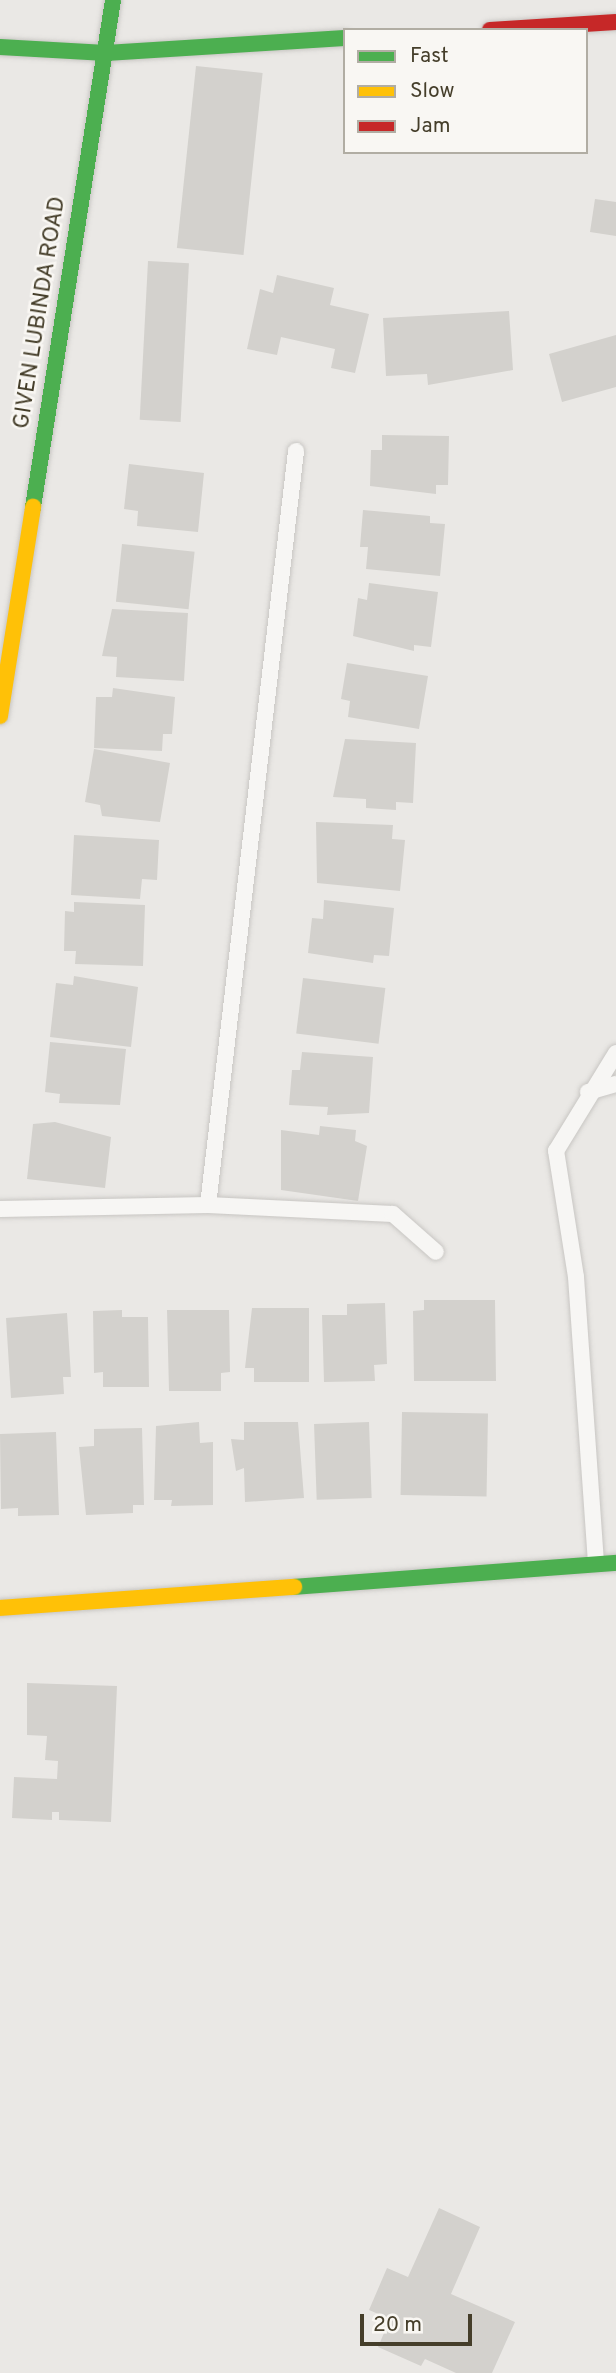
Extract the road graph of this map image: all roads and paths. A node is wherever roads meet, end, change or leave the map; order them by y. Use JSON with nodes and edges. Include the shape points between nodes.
{"nodes":[{"id":1,"x":113,"y":0,"type":"edge"},
{"id":2,"x":616,"y":22,"type":"edge"},
{"id":3,"x":522,"y":28,"type":"edge"},
{"id":4,"x":343,"y":38,"type":"edge"},
{"id":5,"x":0,"y":47,"type":"edge"},
{"id":6,"x":106,"y":53,"type":"junction"},
{"id":7,"x":296,"y":451,"type":"dead end"},
{"id":8,"x":7,"y":640,"type":"edge"},
{"id":9,"x":0,"y":716,"type":"edge"},
{"id":10,"x":616,"y":1053,"type":"edge"},
{"id":11,"x":616,"y":1084,"type":"edge"},
{"id":12,"x":588,"y":1092,"type":"junction"},
{"id":13,"x":208,"y":1205,"type":"junction"},
{"id":14,"x":0,"y":1209,"type":"edge"},
{"id":15,"x":436,"y":1252,"type":"dead end"},
{"id":16,"x":596,"y":1563,"type":"junction"},
{"id":17,"x":616,"y":1563,"type":"edge"},
{"id":18,"x":0,"y":1608,"type":"edge"}],
"edges":[{"from":1,"to":6,"type":"street","name":"GIVEN LUBINDA ROAD"},
{"from":2,"to":3,"type":"street"},
{"from":4,"to":6,"type":"street"},
{"from":5,"to":6,"type":"street"},
{"from":6,"to":8,"type":"street","name":"GIVEN LUBINDA ROAD"},
{"from":7,"to":13,"type":"lane"},
{"from":8,"to":9,"type":"street","name":"GIVEN LUBINDA ROAD"},
{"from":10,"to":12,"type":"lane"},
{"from":11,"to":12,"type":"lane"},
{"from":12,"to":16,"type":"lane","via":[[556,1151],[576,1277]]},
{"from":13,"to":14,"type":"lane"},
{"from":13,"to":15,"type":"lane","via":[[393,1214]]},
{"from":16,"to":17,"type":"street"},
{"from":16,"to":18,"type":"street"}]}
